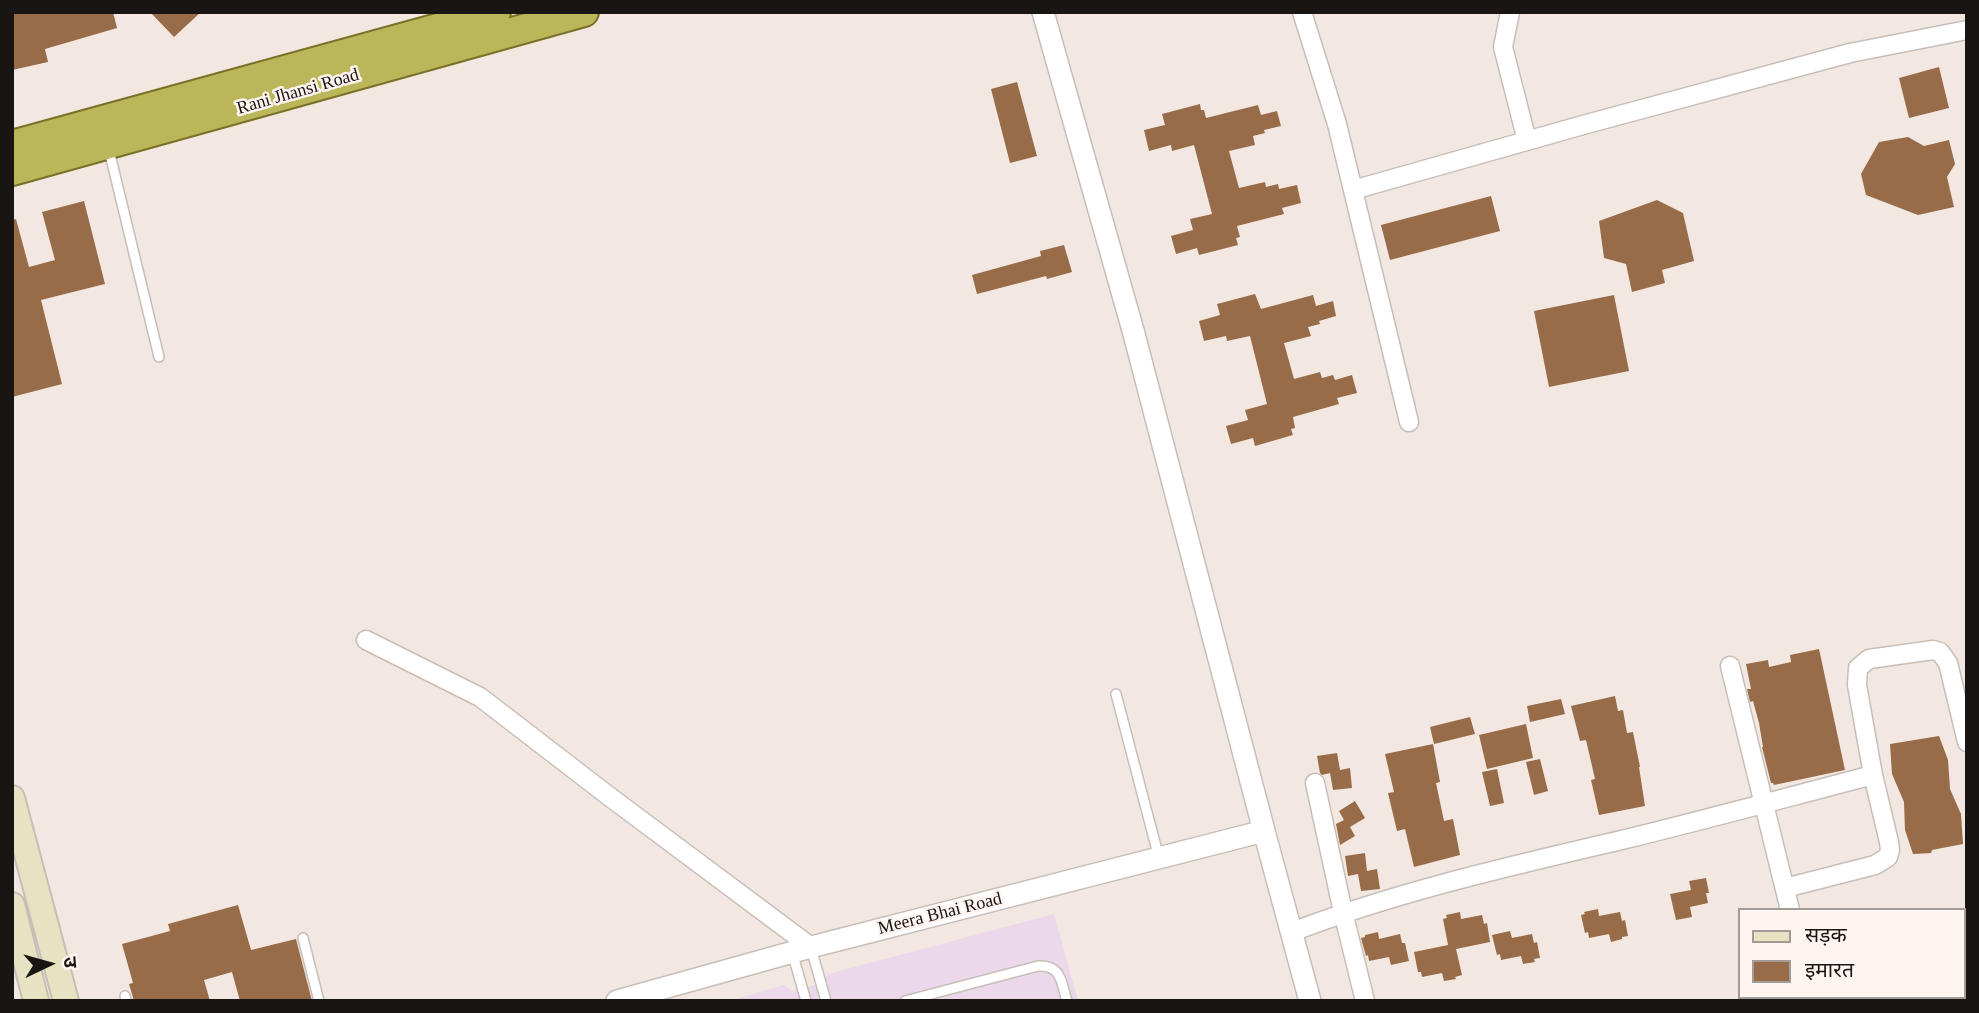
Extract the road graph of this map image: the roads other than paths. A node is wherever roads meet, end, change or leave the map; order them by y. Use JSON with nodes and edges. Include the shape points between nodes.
{"nodes":[{"id":1,"x":496,"y":12,"type":"edge"},
{"id":2,"x":584,"y":12,"type":"edge"},
{"id":3,"x":1042,"y":12,"type":"edge"},
{"id":4,"x":1302,"y":12,"type":"edge"},
{"id":5,"x":1510,"y":12,"type":"edge"},
{"id":6,"x":1967,"y":30,"type":"edge"},
{"id":7,"x":1527,"y":141,"type":"junction"},
{"id":8,"x":12,"y":145,"type":"edge"},
{"id":9,"x":107,"y":145,"type":"junction"},
{"id":10,"x":12,"y":171,"type":"edge"},
{"id":11,"x":1353,"y":190,"type":"junction"},
{"id":12,"x":159,"y":358,"type":"dead end"},
{"id":13,"x":1409,"y":422,"type":"dead end"},
{"id":14,"x":366,"y":640,"type":"dead end"},
{"id":15,"x":1730,"y":666,"type":"dead end"},
{"id":16,"x":1116,"y":694,"type":"dead end"},
{"id":17,"x":1967,"y":742,"type":"edge"},
{"id":18,"x":1873,"y":775,"type":"junction"},
{"id":19,"x":1315,"y":783,"type":"dead end"},
{"id":20,"x":12,"y":798,"type":"edge"},
{"id":21,"x":1763,"y":804,"type":"junction"},
{"id":22,"x":1264,"y":831,"type":"junction"},
{"id":23,"x":1158,"y":858,"type":"junction"},
{"id":24,"x":1785,"y":888,"type":"junction"},
{"id":25,"x":12,"y":905,"type":"edge"},
{"id":26,"x":1790,"y":908,"type":"edge"},
{"id":27,"x":1343,"y":912,"type":"junction"},
{"id":28,"x":1292,"y":932,"type":"junction"},
{"id":29,"x":303,"y":938,"type":"dead end"},
{"id":30,"x":801,"y":949,"type":"junction"},
{"id":31,"x":36,"y":1001,"type":"edge"},
{"id":32,"x":66,"y":1001,"type":"edge"},
{"id":33,"x":319,"y":1001,"type":"edge"},
{"id":34,"x":617,"y":1001,"type":"edge"},
{"id":35,"x":806,"y":1001,"type":"edge"},
{"id":36,"x":826,"y":1001,"type":"edge"},
{"id":37,"x":905,"y":1001,"type":"edge"},
{"id":38,"x":1067,"y":1001,"type":"edge"},
{"id":39,"x":1310,"y":1001,"type":"edge"},
{"id":40,"x":1365,"y":1001,"type":"edge"},
{"id":41,"x":1910,"y":1001,"type":"edge"},
{"id":42,"x":1921,"y":1001,"type":"edge"}],
"edges":[{"from":1,"to":8,"type":"highway","name":"Rani Jhansi Road"},
{"from":2,"to":9,"type":"highway","name":"Rani Jhansi Road"},
{"from":3,"to":22,"type":"street","via":[[1134,334]]},
{"from":4,"to":11,"type":"street"},
{"from":5,"to":7,"type":"street","via":[[1503,47]]},
{"from":6,"to":7,"type":"street","via":[[1850,53]]},
{"from":7,"to":11,"type":"street"},
{"from":9,"to":10,"type":"highway","name":"Rani Jhansi Road"},
{"from":9,"to":12,"type":"lane"},
{"from":11,"to":13,"type":"street"},
{"from":14,"to":30,"type":"street","via":[[480,697]]},
{"from":15,"to":21,"type":"street"},
{"from":16,"to":23,"type":"lane"},
{"from":17,"to":18,"type":"street","via":[[1948,663],[1940,652],[1870,659],[1858,668],[1856,678]]},
{"from":18,"to":21,"type":"street"},
{"from":18,"to":24,"type":"street","via":[[1889,842],[1888,857]]},
{"from":19,"to":27,"type":"street"},
{"from":20,"to":32,"type":"main road"},
{"from":21,"to":24,"type":"street"},
{"from":21,"to":27,"type":"street","via":[[1483,872]]},
{"from":22,"to":23,"type":"street","name":"Meera Bhai Road"},
{"from":22,"to":28,"type":"street"},
{"from":23,"to":30,"type":"street","name":"Meera Bhai Road"},
{"from":24,"to":26,"type":"street"},
{"from":25,"to":31,"type":"main road"},
{"from":27,"to":28,"type":"street"},
{"from":27,"to":40,"type":"street"},
{"from":28,"to":39,"type":"street"},
{"from":29,"to":33,"type":"lane"},
{"from":30,"to":34,"type":"street","name":"Meera Bhai Road"},
{"from":30,"to":35,"type":"lane"},
{"from":30,"to":36,"type":"lane"},
{"from":37,"to":38,"type":"lane","via":[[1047,965],[1056,970]]},
{"from":41,"to":42,"type":"street"}]}
